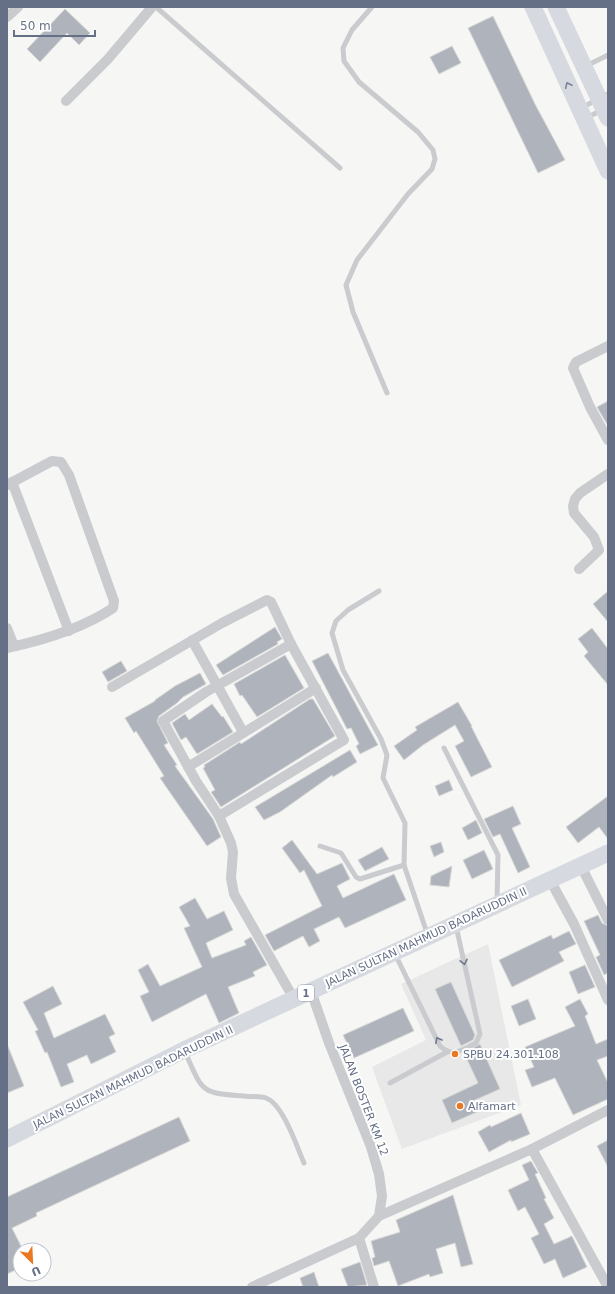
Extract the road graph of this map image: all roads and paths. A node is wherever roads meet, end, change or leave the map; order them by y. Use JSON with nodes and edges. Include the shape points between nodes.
{"nodes":[{"id":1,"x":18,"y":7,"type":"edge"},
{"id":2,"x":152,"y":7,"type":"edge"},
{"id":3,"x":156,"y":7,"type":"edge"},
{"id":4,"x":372,"y":7,"type":"edge"},
{"id":5,"x":533,"y":7,"type":"edge"},
{"id":6,"x":556,"y":7,"type":"edge"},
{"id":7,"x":7,"y":17,"type":"edge"},
{"id":8,"x":608,"y":56,"type":"edge"},
{"id":9,"x":584,"y":68,"type":"junction"},
{"id":10,"x":66,"y":101,"type":"dead end"},
{"id":11,"x":605,"y":105,"type":"edge"},
{"id":12,"x":581,"y":114,"type":"junction"},
{"id":13,"x":340,"y":168,"type":"dead end"},
{"id":14,"x":608,"y":171,"type":"edge"},
{"id":15,"x":608,"y":346,"type":"edge"},
{"id":16,"x":388,"y":393,"type":"dead end"},
{"id":17,"x":608,"y":440,"type":"edge"},
{"id":18,"x":608,"y":474,"type":"edge"},
{"id":19,"x":10,"y":484,"type":"edge"},
{"id":20,"x":579,"y":568,"type":"dead end"},
{"id":21,"x":379,"y":591,"type":"dead end"},
{"id":22,"x":7,"y":628,"type":"edge"},
{"id":23,"x":69,"y":631,"type":"junction"},
{"id":24,"x":192,"y":640,"type":"junction"},
{"id":25,"x":291,"y":644,"type":"junction"},
{"id":26,"x":10,"y":647,"type":"edge"},
{"id":27,"x":217,"y":686,"type":"junction"},
{"id":28,"x":112,"y":687,"type":"dead end"},
{"id":29,"x":316,"y":688,"type":"junction"},
{"id":30,"x":243,"y":732,"type":"junction"},
{"id":31,"x":444,"y":748,"type":"dead end"},
{"id":32,"x":188,"y":767,"type":"junction"},
{"id":33,"x":219,"y":816,"type":"junction"},
{"id":34,"x":320,"y":846,"type":"dead end"},
{"id":35,"x":608,"y":853,"type":"edge"},
{"id":36,"x":404,"y":864,"type":"junction"},
{"id":37,"x":581,"y":866,"type":"junction"},
{"id":38,"x":550,"y":880,"type":"junction"},
{"id":39,"x":496,"y":905,"type":"junction"},
{"id":40,"x":608,"y":920,"type":"edge"},
{"id":41,"x":456,"y":924,"type":"junction"},
{"id":42,"x":428,"y":936,"type":"junction"},
{"id":43,"x":394,"y":952,"type":"junction"},
{"id":44,"x":311,"y":990,"type":"junction"},
{"id":45,"x":294,"y":999,"type":"junction"},
{"id":46,"x":608,"y":1000,"type":"edge"},
{"id":47,"x":184,"y":1050,"type":"junction"},
{"id":48,"x":447,"y":1052,"type":"junction"},
{"id":49,"x":390,"y":1083,"type":"dead end"},
{"id":50,"x":608,"y":1110,"type":"edge"},
{"id":51,"x":7,"y":1139,"type":"edge"},
{"id":52,"x":532,"y":1148,"type":"junction"},
{"id":53,"x":304,"y":1163,"type":"dead end"},
{"id":54,"x":379,"y":1216,"type":"junction"},
{"id":55,"x":359,"y":1238,"type":"junction"},
{"id":56,"x":252,"y":1287,"type":"edge"},
{"id":57,"x":374,"y":1287,"type":"edge"},
{"id":58,"x":608,"y":1287,"type":"edge"}],
"edges":[{"from":1,"to":7,"type":"street"},
{"from":2,"to":10,"type":"street","via":[[108,60]]},
{"from":3,"to":13,"type":"lane"},
{"from":4,"to":16,"type":"lane","via":[[352,30],[343,48],[344,62],[359,82],[418,132],[432,150],[435,159],[432,169],[408,194],[357,260],[346,285],[353,312]]},
{"from":12,"to":5,"type":"highway","one_way":true},
{"from":6,"to":9,"type":"highway"},
{"from":8,"to":9,"type":"lane"},
{"from":9,"to":11,"type":"highway"},
{"from":11,"to":12,"type":"lane"},
{"from":11,"to":12,"type":"lane"},
{"from":12,"to":14,"type":"highway","via":[[600,147]]},
{"from":15,"to":17,"type":"street","via":[[576,362],[573,368]]},
{"from":18,"to":20,"type":"street","via":[[575,499],[574,513],[594,537],[599,550]]},
{"from":19,"to":23,"type":"street"},
{"from":19,"to":23,"type":"street","via":[[52,461],[61,462],[69,475],[114,601],[113,608],[103,615]]},
{"from":21,"to":36,"type":"lane","via":[[348,610],[336,621],[332,633],[343,670],[381,739],[387,755],[383,778],[405,823]]},
{"from":22,"to":26,"type":"street"},
{"from":23,"to":26,"type":"street"},
{"from":24,"to":25,"type":"street","via":[[267,600],[271,602]]},
{"from":24,"to":27,"type":"street"},
{"from":24,"to":28,"type":"street"},
{"from":25,"to":27,"type":"street"},
{"from":25,"to":29,"type":"street"},
{"from":27,"to":30,"type":"street"},
{"from":27,"to":32,"type":"street","via":[[163,721]]},
{"from":29,"to":30,"type":"street"},
{"from":29,"to":33,"type":"street","via":[[344,740]]},
{"from":30,"to":32,"type":"street"},
{"from":31,"to":39,"type":"lane","via":[[498,855]]},
{"from":32,"to":33,"type":"street"},
{"from":33,"to":45,"type":"street","via":[[233,852],[231,878],[234,894]]},
{"from":34,"to":36,"type":"lane","via":[[341,853],[356,877],[360,879]]},
{"from":35,"to":37,"type":"highway","name":"JALAN SULTAN MAHMUD BADARUDDIN II","number":"1"},
{"from":36,"to":42,"type":"lane"},
{"from":37,"to":38,"type":"highway","name":"JALAN SULTAN MAHMUD BADARUDDIN II","number":"1"},
{"from":37,"to":40,"type":"street"},
{"from":38,"to":39,"type":"highway","name":"JALAN SULTAN MAHMUD BADARUDDIN II","number":"1"},
{"from":38,"to":46,"type":"street","via":[[574,924]]},
{"from":39,"to":41,"type":"highway","name":"JALAN SULTAN MAHMUD BADARUDDIN II","number":"1"},
{"from":41,"to":42,"type":"highway","name":"JALAN SULTAN MAHMUD BADARUDDIN II","number":"1"},
{"from":41,"to":48,"type":"lane","one_way":true,"via":[[480,1034],[476,1043],[455,1053]]},
{"from":42,"to":43,"type":"highway","name":"JALAN SULTAN MAHMUD BADARUDDIN II","number":"1"},
{"from":43,"to":44,"type":"highway","name":"JALAN SULTAN MAHMUD BADARUDDIN II","number":"1"},
{"from":48,"to":43,"type":"lane","one_way":true,"via":[[440,1046]]},
{"from":44,"to":45,"type":"highway","name":"JALAN SULTAN MAHMUD BADARUDDIN II","number":"1"},
{"from":44,"to":54,"type":"street","name":"JALAN BOSTER KM 12","via":[[329,1043],[371,1147],[382,1196]]},
{"from":45,"to":47,"type":"highway","name":"JALAN SULTAN MAHMUD BADARUDDIN II","number":"1"},
{"from":47,"to":51,"type":"highway","name":"JALAN SULTAN MAHMUD BADARUDDIN II","number":"1"},
{"from":47,"to":53,"type":"lane","via":[[199,1082],[206,1090],[214,1094],[266,1098],[276,1107],[284,1118]]},
{"from":48,"to":49,"type":"lane"},
{"from":50,"to":52,"type":"street"},
{"from":52,"to":54,"type":"street"},
{"from":52,"to":58,"type":"street"},
{"from":54,"to":55,"type":"street"},
{"from":55,"to":56,"type":"street"},
{"from":55,"to":57,"type":"street"}]}
